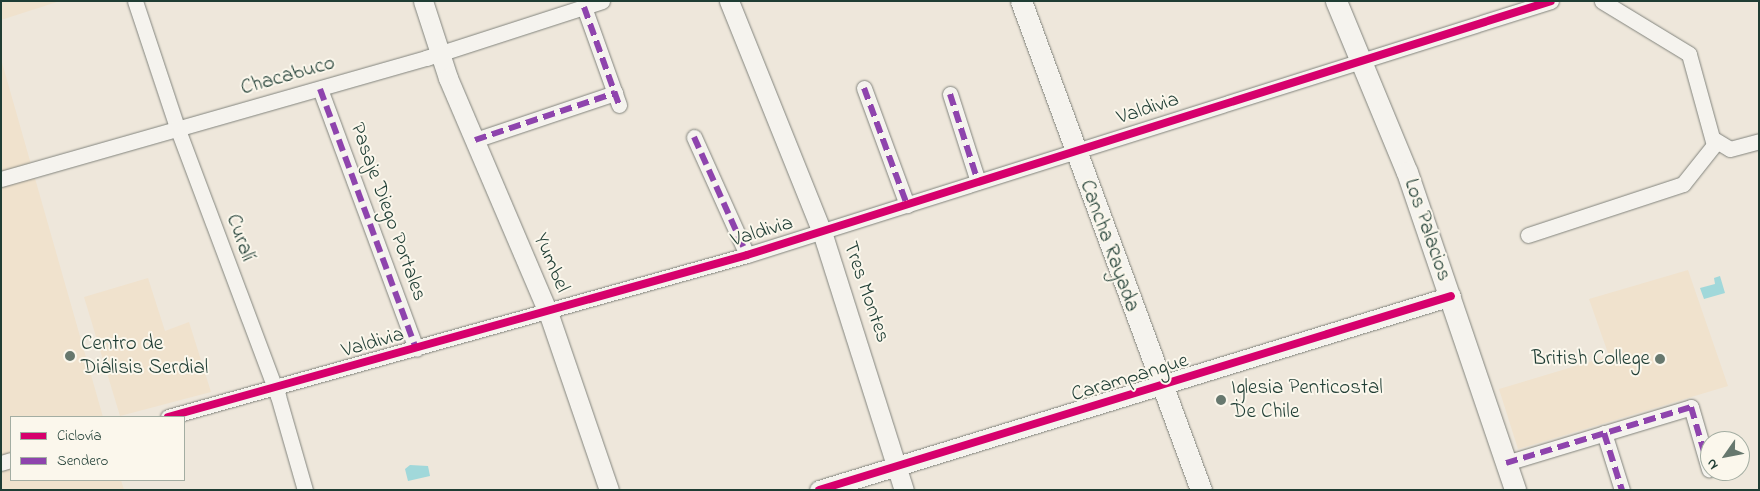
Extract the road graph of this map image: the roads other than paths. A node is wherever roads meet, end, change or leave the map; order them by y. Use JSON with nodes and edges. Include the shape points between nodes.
{"nodes":[{"id":1,"x":136,"y":1,"type":"edge"},
{"id":2,"x":423,"y":1,"type":"edge"},
{"id":3,"x":602,"y":1,"type":"edge"},
{"id":4,"x":729,"y":1,"type":"edge"},
{"id":5,"x":1021,"y":1,"type":"edge"},
{"id":6,"x":1336,"y":1,"type":"edge"},
{"id":7,"x":1551,"y":1,"type":"edge"},
{"id":8,"x":1602,"y":1,"type":"edge"},
{"id":9,"x":584,"y":7,"type":"junction"},
{"id":10,"x":440,"y":54,"type":"junction"},
{"id":11,"x":1360,"y":59,"type":"junction"},
{"id":12,"x":864,"y":88,"type":"dead end"},
{"id":13,"x":320,"y":89,"type":"junction"},
{"id":14,"x":950,"y":94,"type":"dead end"},
{"id":15,"x":178,"y":130,"type":"junction"},
{"id":16,"x":694,"y":137,"type":"dead end"},
{"id":17,"x":475,"y":140,"type":"junction"},
{"id":18,"x":1715,"y":140,"type":"junction"},
{"id":19,"x":1759,"y":141,"type":"edge"},
{"id":20,"x":1074,"y":151,"type":"junction"},
{"id":21,"x":1,"y":179,"type":"edge"},
{"id":22,"x":978,"y":182,"type":"junction"},
{"id":23,"x":906,"y":205,"type":"junction"},
{"id":24,"x":822,"y":232,"type":"junction"},
{"id":25,"x":1528,"y":235,"type":"dead end"},
{"id":26,"x":747,"y":255,"type":"junction"},
{"id":27,"x":1451,"y":296,"type":"junction"},
{"id":28,"x":548,"y":312,"type":"junction"},
{"id":29,"x":416,"y":349,"type":"junction"},
{"id":30,"x":1160,"y":387,"type":"junction"},
{"id":31,"x":274,"y":388,"type":"junction"},
{"id":32,"x":172,"y":416,"type":"edge"},
{"id":33,"x":1604,"y":433,"type":"junction"},
{"id":34,"x":1700,"y":438,"type":"edge"},
{"id":35,"x":1506,"y":463,"type":"junction"},
{"id":36,"x":899,"y":466,"type":"junction"},
{"id":37,"x":306,"y":490,"type":"edge"},
{"id":38,"x":609,"y":490,"type":"edge"},
{"id":39,"x":819,"y":490,"type":"edge"},
{"id":40,"x":904,"y":490,"type":"edge"},
{"id":41,"x":1201,"y":490,"type":"edge"},
{"id":42,"x":1514,"y":490,"type":"edge"},
{"id":43,"x":1622,"y":490,"type":"edge"}],
"edges":[{"from":1,"to":15,"type":"street","name":"Curalí"},
{"from":2,"to":10,"type":"street","name":"Yumbel"},
{"from":3,"to":9,"type":"street","name":"Chacabuco"},
{"from":4,"to":24,"type":"street","name":"Tres Montes"},
{"from":5,"to":20,"type":"main road","name":"Cancha Rayada"},
{"from":6,"to":11,"type":"main road","name":"Los Palacios"},
{"from":7,"to":11,"type":"street","name":"Valdivia"},
{"from":8,"to":18,"type":"street","via":[[1688,54]]},
{"from":9,"to":10,"type":"street","name":"Chacabuco"},
{"from":9,"to":17,"type":"street","via":[[618,99]]},
{"from":10,"to":13,"type":"street","name":"Chacabuco"},
{"from":10,"to":17,"type":"street","name":"Yumbel"},
{"from":11,"to":20,"type":"street","name":"Valdivia"},
{"from":11,"to":27,"type":"main road","name":"Los Palacios"},
{"from":12,"to":23,"type":"street"},
{"from":13,"to":15,"type":"street","name":"Chacabuco"},
{"from":13,"to":29,"type":"street","name":"Pasaje Diego Portales"},
{"from":14,"to":22,"type":"street"},
{"from":15,"to":21,"type":"street","name":"Chacabuco"},
{"from":15,"to":31,"type":"street","name":"Curalí"},
{"from":16,"to":26,"type":"street"},
{"from":17,"to":28,"type":"street","name":"Yumbel"},
{"from":18,"to":19,"type":"street","via":[[1730,149]]},
{"from":18,"to":25,"type":"street","via":[[1683,184]]},
{"from":20,"to":22,"type":"street","name":"Valdivia"},
{"from":20,"to":30,"type":"main road","name":"Cancha Rayada"},
{"from":22,"to":23,"type":"street","name":"Valdivia"},
{"from":23,"to":24,"type":"street","name":"Valdivia"},
{"from":24,"to":26,"type":"street","name":"Valdivia"},
{"from":24,"to":36,"type":"street","name":"Tres Montes"},
{"from":26,"to":28,"type":"street","name":"Valdivia"},
{"from":27,"to":30,"type":"street","name":"Carampangue"},
{"from":27,"to":35,"type":"main road","name":"Los Palacios"},
{"from":28,"to":29,"type":"street","name":"Valdivia"},
{"from":28,"to":38,"type":"street","name":"Yumbel"},
{"from":29,"to":31,"type":"street","name":"Valdivia"},
{"from":30,"to":36,"type":"street","name":"Carampangue"},
{"from":30,"to":41,"type":"main road","name":"Cancha Rayada"},
{"from":31,"to":32,"type":"street","name":"Valdivia"},
{"from":31,"to":37,"type":"street","name":"Curalí"},
{"from":33,"to":34,"type":"street","via":[[1691,407]]},
{"from":33,"to":35,"type":"street"},
{"from":33,"to":43,"type":"street"},
{"from":35,"to":42,"type":"main road","name":"Los Palacios"},
{"from":36,"to":39,"type":"street","name":"Carampangue"},
{"from":36,"to":40,"type":"street","name":"Tres Montes"}]}
